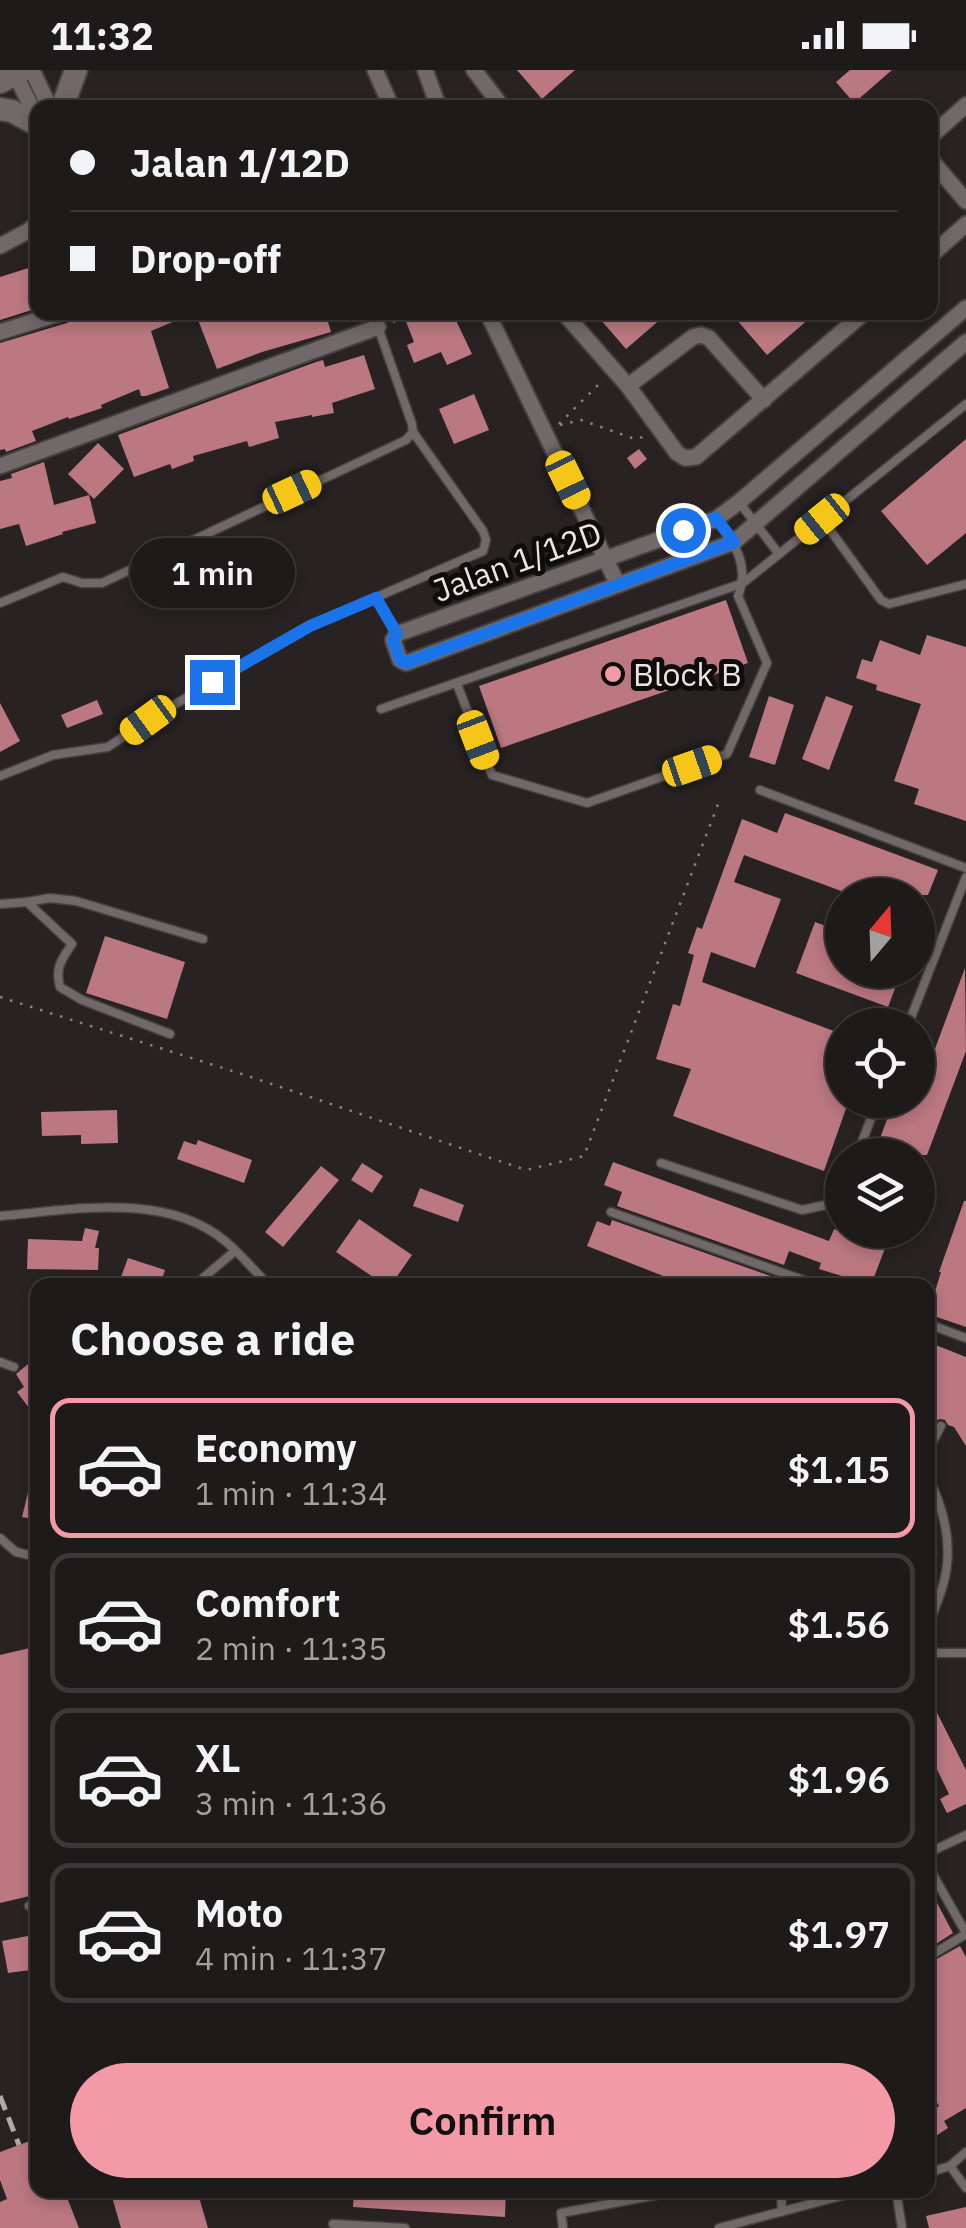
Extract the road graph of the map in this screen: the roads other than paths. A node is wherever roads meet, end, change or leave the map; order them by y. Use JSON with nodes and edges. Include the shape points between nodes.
{"nodes":[{"id":1,"x":76,"y":70,"type":"edge"},
{"id":2,"x":375,"y":70,"type":"edge"},
{"id":3,"x":425,"y":70,"type":"edge"},
{"id":4,"x":474,"y":70,"type":"edge"},
{"id":5,"x":16,"y":73,"type":"edge"},
{"id":6,"x":42,"y":100,"type":"edge"},
{"id":7,"x":65,"y":100,"type":"edge"},
{"id":8,"x":388,"y":100,"type":"edge"},
{"id":9,"x":436,"y":100,"type":"edge"},
{"id":10,"x":497,"y":100,"type":"edge"},
{"id":11,"x":30,"y":104,"type":"edge"},
{"id":12,"x":966,"y":105,"type":"edge"},
{"id":13,"x":0,"y":109,"type":"edge"},
{"id":14,"x":30,"y":119,"type":"edge"},
{"id":15,"x":938,"y":130,"type":"edge"},
{"id":16,"x":938,"y":168,"type":"edge"},
{"id":17,"x":966,"y":201,"type":"edge"},
{"id":18,"x":966,"y":224,"type":"edge"},
{"id":19,"x":30,"y":230,"type":"edge"},
{"id":20,"x":30,"y":241,"type":"edge"},
{"id":21,"x":0,"y":246,"type":"edge"},
{"id":22,"x":938,"y":249,"type":"edge"},
{"id":23,"x":0,"y":258,"type":"edge"},
{"id":24,"x":966,"y":308,"type":"edge"},
{"id":25,"x":38,"y":320,"type":"edge"},
{"id":26,"x":374,"y":320,"type":"edge"},
{"id":27,"x":491,"y":320,"type":"edge"},
{"id":28,"x":571,"y":320,"type":"edge"},
{"id":29,"x":856,"y":320,"type":"edge"},
{"id":30,"x":0,"y":332,"type":"edge"},
{"id":31,"x":966,"y":342,"type":"edge"},
{"id":32,"x":628,"y":386,"type":"junction"},
{"id":33,"x":764,"y":400,"type":"junction"},
{"id":34,"x":966,"y":404,"type":"edge"},
{"id":35,"x":412,"y":432,"type":"junction"},
{"id":36,"x":0,"y":466,"type":"edge"},
{"id":37,"x":739,"y":502,"type":"junction"},
{"id":38,"x":716,"y":518,"type":"junction"},
{"id":39,"x":822,"y":519,"type":"junction"},
{"id":40,"x":756,"y":523,"type":"junction"},
{"id":41,"x":734,"y":542,"type":"junction"},
{"id":42,"x":779,"y":554,"type":"junction"},
{"id":43,"x":606,"y":558,"type":"junction"},
{"id":44,"x":743,"y":584,"type":"junction"},
{"id":45,"x":966,"y":584,"type":"edge"},
{"id":46,"x":618,"y":585,"type":"junction"},
{"id":47,"x":376,"y":598,"type":"junction"},
{"id":48,"x":0,"y":604,"type":"edge"},
{"id":49,"x":397,"y":634,"type":"junction"},
{"id":50,"x":457,"y":684,"type":"junction"},
{"id":51,"x":381,"y":710,"type":"dead end"},
{"id":52,"x":0,"y":776,"type":"edge"},
{"id":53,"x":760,"y":790,"type":"dead end"},
{"id":54,"x":966,"y":868,"type":"edge"},
{"id":55,"x":966,"y":877,"type":"edge"},
{"id":56,"x":27,"y":902,"type":"junction"},
{"id":57,"x":0,"y":904,"type":"edge"},
{"id":58,"x":203,"y":939,"type":"dead end"},
{"id":59,"x":915,"y":1008,"type":"edge"},
{"id":60,"x":170,"y":1034,"type":"dead end"},
{"id":61,"x":661,"y":1163,"type":"dead end"},
{"id":62,"x":825,"y":1205,"type":"edge"},
{"id":63,"x":612,"y":1212,"type":"dead end"},
{"id":64,"x":0,"y":1216,"type":"edge"},
{"id":65,"x":235,"y":1251,"type":"junction"},
{"id":66,"x":202,"y":1278,"type":"edge"},
{"id":67,"x":262,"y":1278,"type":"edge"},
{"id":68,"x":797,"y":1278,"type":"edge"},
{"id":69,"x":935,"y":1327,"type":"edge"},
{"id":70,"x":966,"y":1338,"type":"edge"},
{"id":71,"x":0,"y":1362,"type":"edge"},
{"id":72,"x":14,"y":1367,"type":"dead end"},
{"id":73,"x":942,"y":1426,"type":"dead end"},
{"id":74,"x":935,"y":1438,"type":"edge"},
{"id":75,"x":935,"y":1492,"type":"edge"},
{"id":76,"x":0,"y":1538,"type":"edge"},
{"id":77,"x":30,"y":1555,"type":"edge"},
{"id":78,"x":935,"y":1609,"type":"edge"},
{"id":79,"x":935,"y":1653,"type":"edge"},
{"id":80,"x":966,"y":1653,"type":"edge"},
{"id":81,"x":966,"y":1834,"type":"edge"},
{"id":82,"x":935,"y":1850,"type":"edge"},
{"id":83,"x":935,"y":1878,"type":"edge"},
{"id":84,"x":966,"y":1933,"type":"edge"},
{"id":85,"x":935,"y":1952,"type":"edge"},
{"id":86,"x":966,"y":2152,"type":"edge"},
{"id":87,"x":950,"y":2166,"type":"junction"},
{"id":88,"x":935,"y":2171,"type":"edge"},
{"id":89,"x":966,"y":2188,"type":"edge"},
{"id":90,"x":641,"y":2198,"type":"edge"},
{"id":91,"x":781,"y":2198,"type":"edge"},
{"id":92,"x":834,"y":2198,"type":"edge"},
{"id":93,"x":897,"y":2198,"type":"edge"},
{"id":94,"x":782,"y":2212,"type":"junction"},
{"id":95,"x":332,"y":2224,"type":"dead end"},
{"id":96,"x":405,"y":2228,"type":"edge"},
{"id":97,"x":563,"y":2228,"type":"edge"},
{"id":98,"x":719,"y":2228,"type":"edge"},
{"id":99,"x":902,"y":2228,"type":"edge"}],
"edges":[{"from":1,"to":7,"type":"street"},
{"from":2,"to":8,"type":"street"},
{"from":3,"to":9,"type":"street"},
{"from":4,"to":10,"type":"street"},
{"from":5,"to":6,"type":"street"},
{"from":5,"to":11,"type":"street"},
{"from":12,"to":15,"type":"street"},
{"from":13,"to":14,"type":"street"},
{"from":16,"to":17,"type":"street"},
{"from":18,"to":22,"type":"street"},
{"from":19,"to":21,"type":"street"},
{"from":20,"to":23,"type":"street"},
{"from":24,"to":37,"type":"street","name":"Jalan 1/12D"},
{"from":25,"to":30,"type":"street"},
{"from":26,"to":35,"type":"lane"},
{"from":26,"to":36,"type":"street"},
{"from":27,"to":43,"type":"street"},
{"from":28,"to":32,"type":"street"},
{"from":29,"to":33,"type":"street"},
{"from":31,"to":40,"type":"street","name":"Jalan 1/12D"},
{"from":32,"to":33,"type":"street","via":[[701,335]]},
{"from":32,"to":33,"type":"street","via":[[685,458],[696,457]]},
{"from":34,"to":39,"type":"lane"},
{"from":35,"to":47,"type":"lane","via":[[486,540],[483,551]]},
{"from":35,"to":48,"type":"lane","via":[[102,583],[63,576]]},
{"from":37,"to":38,"type":"street","name":"Jalan 1/12D"},
{"from":37,"to":40,"type":"lane"},
{"from":38,"to":41,"type":"lane"},
{"from":38,"to":43,"type":"street","name":"Jalan 1/12D"},
{"from":39,"to":42,"type":"lane"},
{"from":39,"to":45,"type":"lane","via":[[889,604]]},
{"from":40,"to":41,"type":"street","name":"Jalan 1/12D"},
{"from":40,"to":42,"type":"lane"},
{"from":41,"to":44,"type":"lane"},
{"from":41,"to":46,"type":"street","name":"Jalan 1/12D"},
{"from":42,"to":44,"type":"lane"},
{"from":43,"to":46,"type":"street"},
{"from":43,"to":49,"type":"street","name":"Jalan 1/12D"},
{"from":44,"to":50,"type":"lane"},
{"from":44,"to":50,"type":"lane","via":[[738,596],[767,664],[728,754],[587,803],[492,775]]},
{"from":46,"to":49,"type":"street","name":"Jalan 1/12D","via":[[406,663],[393,640]]},
{"from":47,"to":49,"type":"lane"},
{"from":47,"to":52,"type":"lane","via":[[310,626],[108,748],[53,755]]},
{"from":50,"to":51,"type":"lane"},
{"from":53,"to":54,"type":"lane"},
{"from":55,"to":59,"type":"lane"},
{"from":56,"to":57,"type":"lane"},
{"from":56,"to":58,"type":"lane","via":[[76,901]]},
{"from":56,"to":60,"type":"lane","via":[[72,944],[58,964],[60,986]]},
{"from":61,"to":62,"type":"lane","via":[[802,1210]]},
{"from":63,"to":68,"type":"lane"},
{"from":64,"to":65,"type":"lane","via":[[154,1209],[210,1232]]},
{"from":65,"to":66,"type":"lane"},
{"from":65,"to":67,"type":"lane"},
{"from":69,"to":70,"type":"lane"},
{"from":71,"to":72,"type":"lane"},
{"from":73,"to":74,"type":"lane"},
{"from":75,"to":78,"type":"lane","via":[[949,1546]]},
{"from":76,"to":77,"type":"lane"},
{"from":79,"to":80,"type":"lane"},
{"from":81,"to":82,"type":"lane"},
{"from":83,"to":84,"type":"lane"},
{"from":84,"to":85,"type":"lane"},
{"from":86,"to":87,"type":"lane"},
{"from":87,"to":88,"type":"lane"},
{"from":87,"to":89,"type":"lane"},
{"from":90,"to":97,"type":"lane","via":[[562,2213]]},
{"from":91,"to":94,"type":"lane"},
{"from":92,"to":94,"type":"lane"},
{"from":93,"to":99,"type":"lane"},
{"from":94,"to":98,"type":"lane"},
{"from":95,"to":96,"type":"lane"}]}
